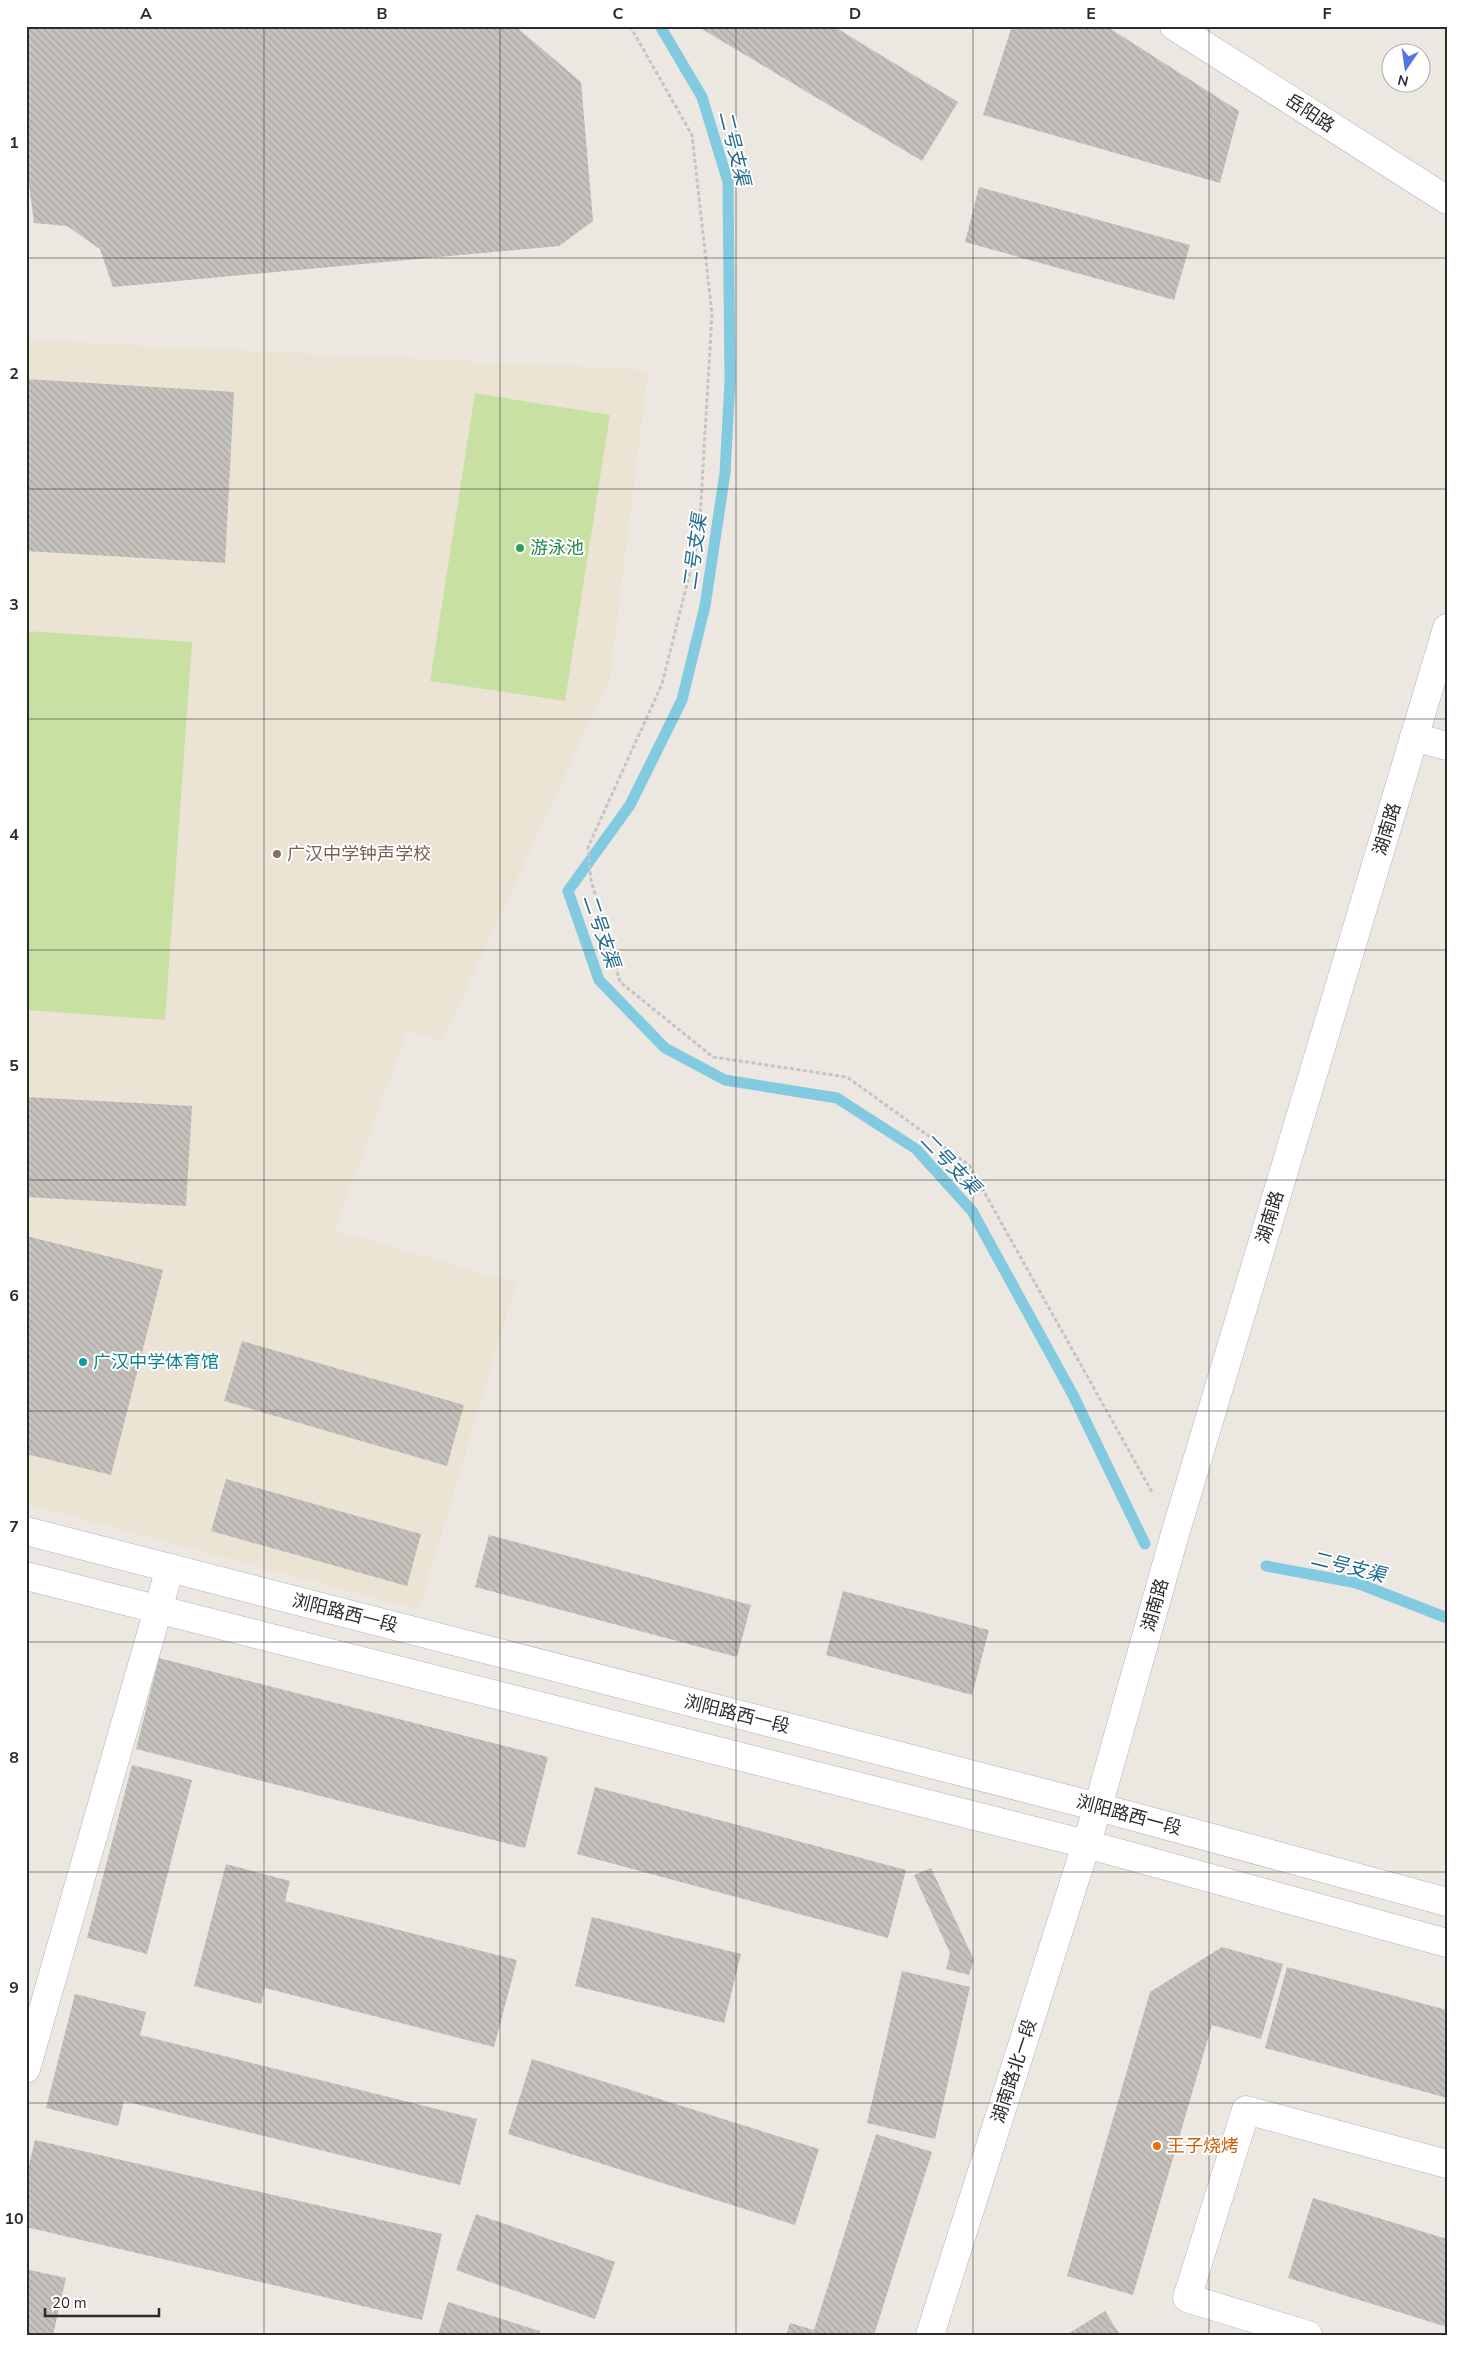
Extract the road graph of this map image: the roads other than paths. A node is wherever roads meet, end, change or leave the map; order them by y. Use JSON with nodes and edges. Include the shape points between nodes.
{"nodes":[{"id":1,"x":1187,"y":30,"type":"edge"},
{"id":2,"x":1447,"y":200,"type":"edge"},
{"id":3,"x":1447,"y":628,"type":"edge"},
{"id":4,"x":1414,"y":736,"type":"junction"},
{"id":5,"x":1447,"y":746,"type":"edge"},
{"id":6,"x":26,"y":1531,"type":"edge"},
{"id":7,"x":170,"y":1568,"type":"junction"},
{"id":8,"x":26,"y":1576,"type":"edge"},
{"id":9,"x":158,"y":1610,"type":"junction"},
{"id":10,"x":1098,"y":1807,"type":"junction"},
{"id":11,"x":1086,"y":1844,"type":"junction"},
{"id":12,"x":1447,"y":1902,"type":"edge"},
{"id":13,"x":1447,"y":1944,"type":"edge"},
{"id":14,"x":26,"y":2069,"type":"edge"},
{"id":15,"x":1447,"y":2164,"type":"edge"},
{"id":16,"x":930,"y":2335,"type":"edge"},
{"id":17,"x":1308,"y":2335,"type":"edge"}],
"edges":[{"from":1,"to":2,"type":"street","name":"岳阳路"},
{"from":3,"to":4,"type":"street","name":"湖南路"},
{"from":4,"to":5,"type":"street"},
{"from":4,"to":10,"type":"street","name":"湖南路","via":[[1175,1534]]},
{"from":6,"to":7,"type":"street","name":"浏阳路西一段"},
{"from":7,"to":9,"type":"street"},
{"from":7,"to":10,"type":"street","name":"浏阳路西一段"},
{"from":8,"to":9,"type":"street"},
{"from":9,"to":11,"type":"street"},
{"from":9,"to":14,"type":"street"},
{"from":10,"to":11,"type":"street","name":"湖南路北一段"},
{"from":10,"to":12,"type":"street","name":"浏阳路西一段"},
{"from":11,"to":13,"type":"street"},
{"from":11,"to":16,"type":"street","name":"湖南路北一段"},
{"from":15,"to":17,"type":"street","via":[[1246,2110],[1187,2298]]}]}
